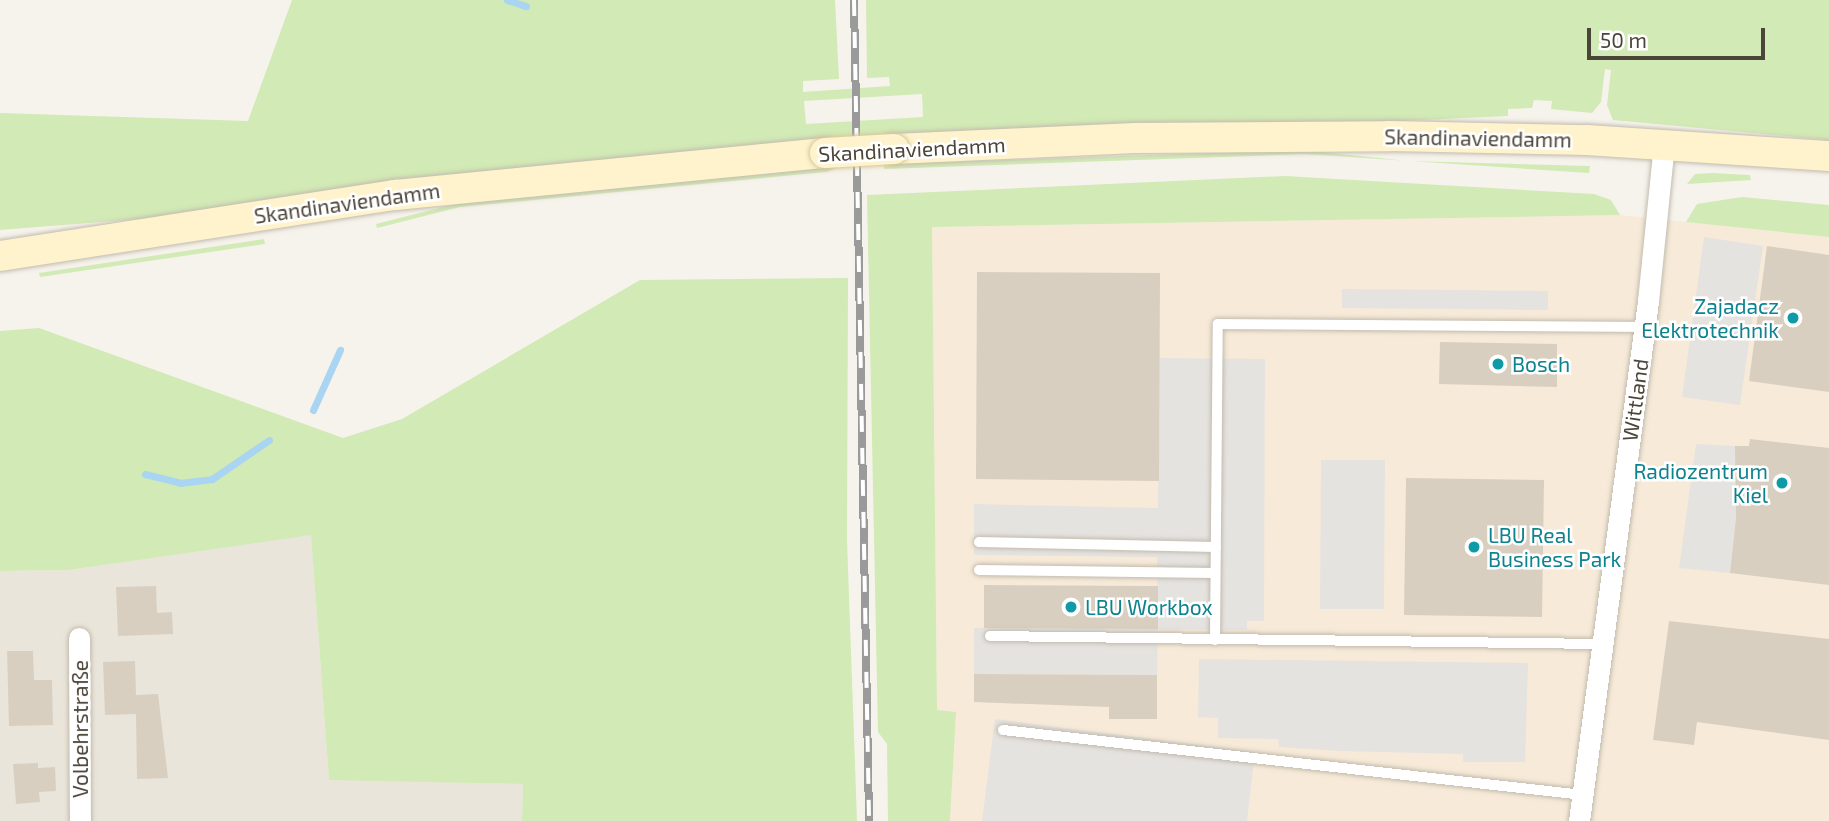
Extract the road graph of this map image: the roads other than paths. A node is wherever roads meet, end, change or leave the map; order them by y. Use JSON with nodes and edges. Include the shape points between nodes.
{"nodes":[{"id":1,"x":1664,"y":144,"type":"junction"},
{"id":2,"x":1829,"y":156,"type":"edge"},
{"id":3,"x":0,"y":256,"type":"edge"},
{"id":4,"x":1645,"y":327,"type":"junction"},
{"id":5,"x":979,"y":542,"type":"dead end"},
{"id":6,"x":1216,"y":547,"type":"junction"},
{"id":7,"x":979,"y":570,"type":"dead end"},
{"id":8,"x":1215,"y":573,"type":"junction"},
{"id":9,"x":990,"y":636,"type":"dead end"},
{"id":10,"x":79,"y":638,"type":"dead end"},
{"id":11,"x":1215,"y":640,"type":"junction"},
{"id":12,"x":1603,"y":645,"type":"junction"},
{"id":13,"x":1003,"y":730,"type":"dead end"},
{"id":14,"x":1583,"y":795,"type":"junction"},
{"id":15,"x":80,"y":821,"type":"edge"},
{"id":16,"x":1579,"y":821,"type":"edge"}],
"edges":[{"from":1,"to":2,"type":"main road","name":"Skandinaviendamm"},
{"from":1,"to":3,"type":"main road","name":"Skandinaviendamm","bridge":true,"via":[[1431,137],[1148,138],[825,153],[395,195]]},
{"from":1,"to":4,"type":"street","name":"Wittland"},
{"from":4,"to":6,"type":"lane","via":[[1217,324]]},
{"from":4,"to":12,"type":"street","name":"Wittland"},
{"from":5,"to":6,"type":"lane"},
{"from":6,"to":8,"type":"lane"},
{"from":7,"to":8,"type":"lane"},
{"from":8,"to":11,"type":"lane"},
{"from":9,"to":11,"type":"lane"},
{"from":10,"to":15,"type":"street","name":"Volbehrstraße"},
{"from":11,"to":12,"type":"lane"},
{"from":12,"to":14,"type":"street","name":"Wittland"},
{"from":13,"to":14,"type":"lane"},
{"from":14,"to":16,"type":"street","name":"Wittland"}]}
